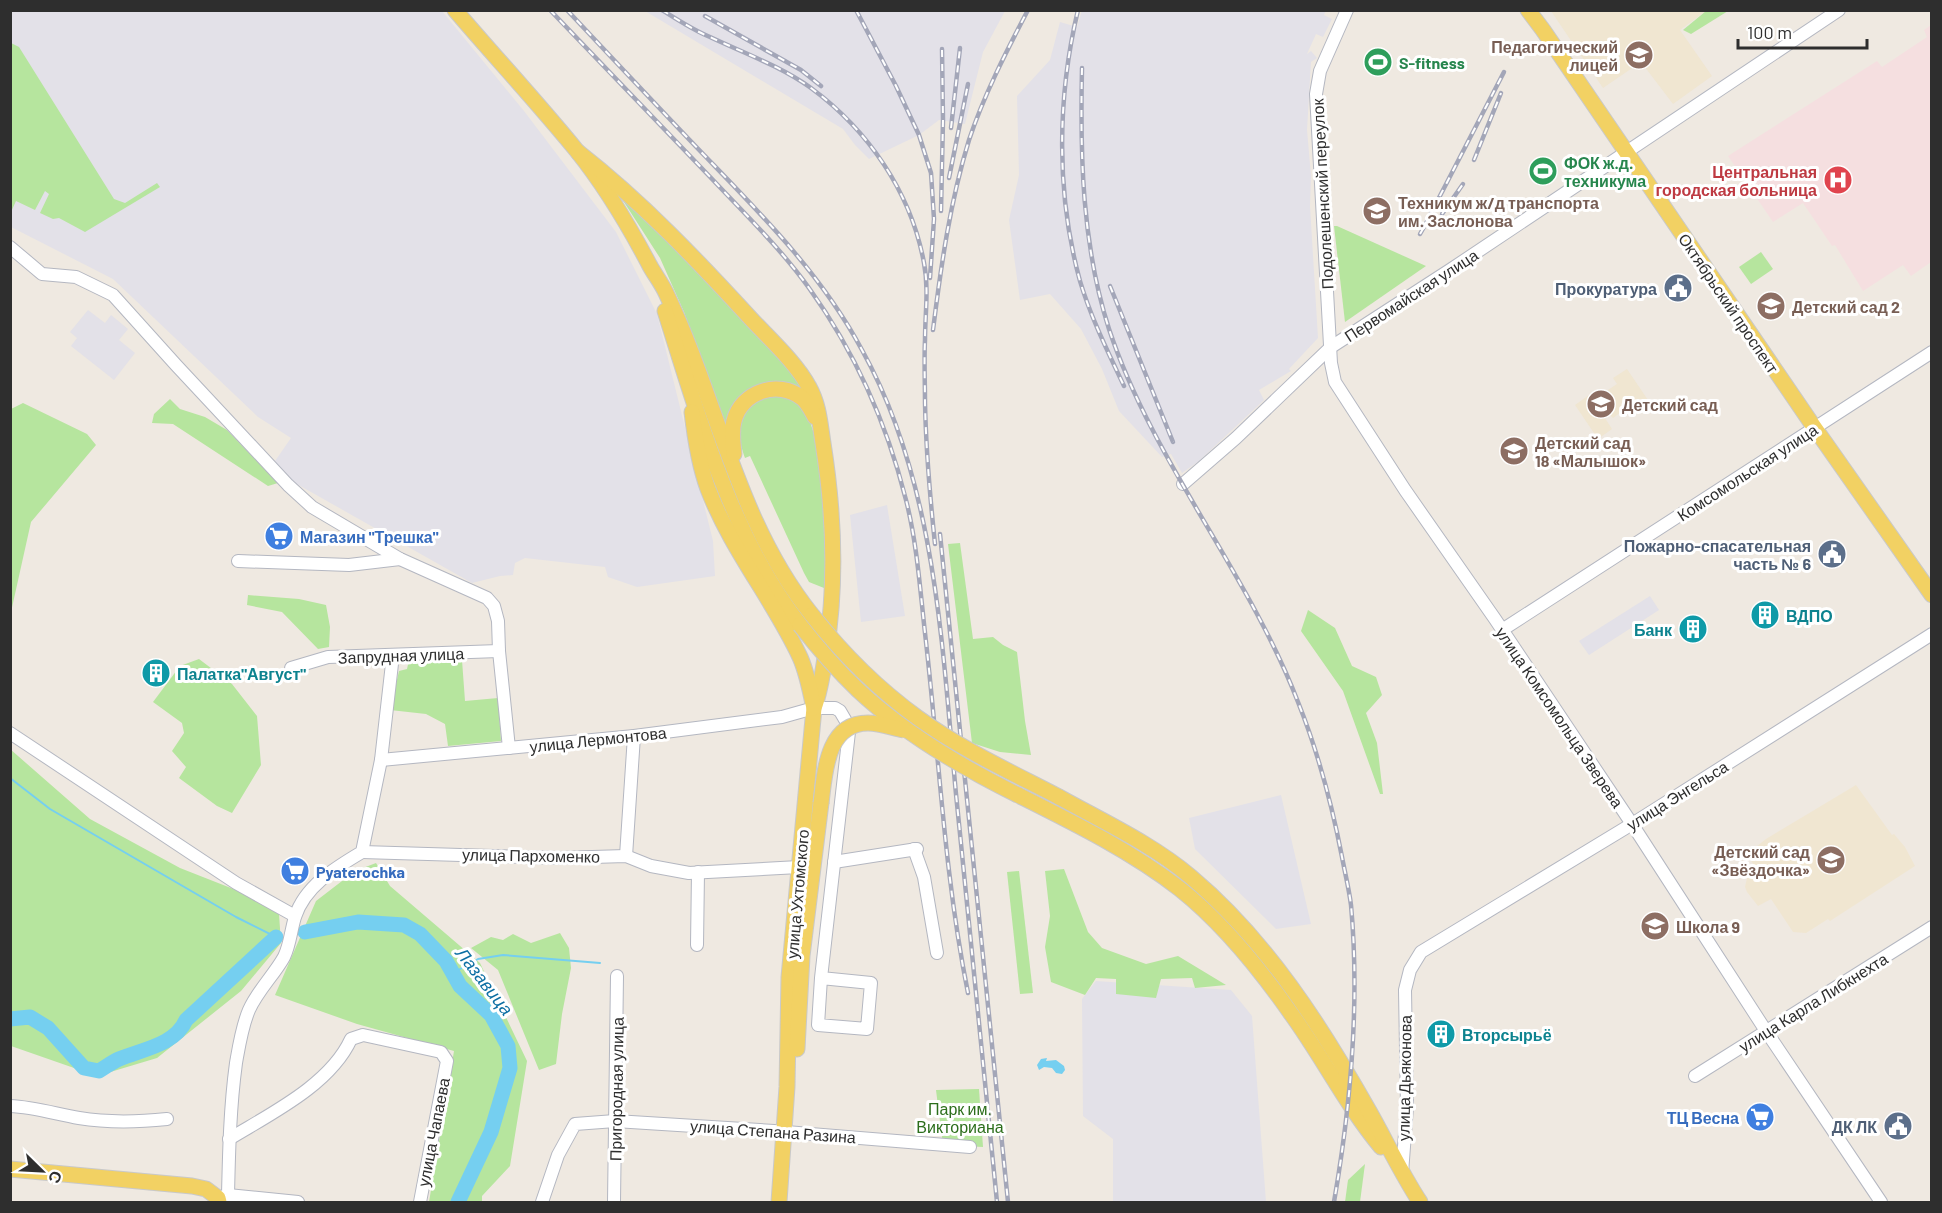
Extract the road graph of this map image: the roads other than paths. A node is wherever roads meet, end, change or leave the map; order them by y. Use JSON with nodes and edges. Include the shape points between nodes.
{"nodes":[{"id":1,"x":455,"y":10,"type":"edge"},
{"id":2,"x":1347,"y":10,"type":"edge"},
{"id":3,"x":1528,"y":10,"type":"edge"},
{"id":4,"x":1839,"y":10,"type":"edge"},
{"id":5,"x":578,"y":152,"type":"junction"},
{"id":6,"x":1627,"y":152,"type":"junction"},
{"id":7,"x":10,"y":247,"type":"edge"},
{"id":8,"x":652,"y":268,"type":"junction"},
{"id":9,"x":1331,"y":347,"type":"junction"},
{"id":10,"x":1932,"y":352,"type":"edge"},
{"id":11,"x":688,"y":380,"type":"junction"},
{"id":12,"x":1814,"y":427,"type":"junction"},
{"id":13,"x":822,"y":434,"type":"junction"},
{"id":14,"x":736,"y":474,"type":"junction"},
{"id":15,"x":1183,"y":483,"type":"dead end"},
{"id":16,"x":400,"y":559,"type":"junction"},
{"id":17,"x":238,"y":561,"type":"dead end"},
{"id":18,"x":1932,"y":595,"type":"edge"},
{"id":19,"x":1502,"y":630,"type":"junction"},
{"id":20,"x":1932,"y":634,"type":"edge"},
{"id":21,"x":499,"y":651,"type":"junction"},
{"id":22,"x":393,"y":655,"type":"junction"},
{"id":23,"x":291,"y":668,"type":"dead end"},
{"id":24,"x":814,"y":708,"type":"junction"},
{"id":25,"x":911,"y":732,"type":"junction"},
{"id":26,"x":10,"y":733,"type":"edge"},
{"id":27,"x":634,"y":736,"type":"junction"},
{"id":28,"x":509,"y":748,"type":"junction"},
{"id":29,"x":381,"y":760,"type":"junction"},
{"id":30,"x":1632,"y":824,"type":"junction"},
{"id":31,"x":362,"y":852,"type":"junction"},
{"id":32,"x":626,"y":856,"type":"junction"},
{"id":33,"x":834,"y":862,"type":"junction"},
{"id":34,"x":800,"y":867,"type":"junction"},
{"id":35,"x":698,"y":872,"type":"junction"},
{"id":36,"x":295,"y":916,"type":"junction"},
{"id":37,"x":1932,"y":927,"type":"edge"},
{"id":38,"x":697,"y":945,"type":"dead end"},
{"id":39,"x":1421,"y":952,"type":"joint"},
{"id":40,"x":937,"y":953,"type":"dead end"},
{"id":41,"x":617,"y":976,"type":"dead end"},
{"id":42,"x":821,"y":978,"type":"junction"},
{"id":43,"x":1766,"y":1031,"type":"junction"},
{"id":44,"x":1695,"y":1076,"type":"dead end"},
{"id":45,"x":786,"y":1087,"type":"junction"},
{"id":46,"x":10,"y":1106,"type":"edge"},
{"id":47,"x":167,"y":1119,"type":"dead end"},
{"id":48,"x":615,"y":1121,"type":"junction"},
{"id":49,"x":783,"y":1132,"type":"junction"},
{"id":50,"x":229,"y":1139,"type":"junction"},
{"id":51,"x":970,"y":1147,"type":"dead end"},
{"id":52,"x":10,"y":1169,"type":"edge"},
{"id":53,"x":1402,"y":1173,"type":"junction"},
{"id":54,"x":222,"y":1199,"type":"edge"},
{"id":55,"x":298,"y":1203,"type":"edge"},
{"id":56,"x":420,"y":1203,"type":"edge"},
{"id":57,"x":542,"y":1203,"type":"edge"},
{"id":58,"x":614,"y":1203,"type":"edge"},
{"id":59,"x":779,"y":1203,"type":"edge"},
{"id":60,"x":1420,"y":1203,"type":"edge"},
{"id":61,"x":1881,"y":1203,"type":"edge"}],
"edges":[{"from":1,"to":5,"type":"main road"},
{"from":2,"to":9,"type":"street","name":"Подолешенский переулок","via":[[1320,71],[1316,94]]},
{"from":3,"to":6,"type":"main road","name":"Октябрьский проспект"},
{"from":4,"to":6,"type":"street","name":"Первомайская улица"},
{"from":5,"to":8,"type":"main road","via":[[615,204]]},
{"from":5,"to":13,"type":"main road","via":[[677,239],[791,364],[816,401]]},
{"from":6,"to":9,"type":"street","name":"Первомайская улица"},
{"from":6,"to":12,"type":"main road","name":"Октябрьский проспект"},
{"from":7,"to":16,"type":"street","via":[[42,274],[76,277],[113,296],[312,507]]},
{"from":8,"to":11,"type":"main road"},
{"from":8,"to":14,"type":"main road","via":[[685,336]]},
{"from":9,"to":15,"type":"street","name":"Первомайская улица"},
{"from":9,"to":19,"type":"street","name":"улица Комсомольца Зверева","via":[[1335,382]]},
{"from":10,"to":12,"type":"street","name":"Комсомольская улица"},
{"from":11,"to":24,"type":"main road","via":[[696,441],[708,488],[744,562],[800,657]]},
{"from":11,"to":25,"type":"main road","bridge":true,"via":[[730,501],[760,565],[800,625],[830,661],[859,691]]},
{"from":12,"to":18,"type":"main road","name":"Октябрьский проспект"},
{"from":12,"to":19,"type":"street","name":"Комсомольская улица"},
{"from":13,"to":14,"type":"main road","via":[[801,397],[781,390],[761,391],[742,405],[734,419]]},
{"from":13,"to":24,"type":"main road","name":"улица Ухтомского","via":[[833,541],[833,588],[821,691]]},
{"from":14,"to":53,"type":"main road","bridge":true,"via":[[786,579],[839,648],[868,676],[919,718],[977,754],[1170,862],[1244,928],[1306,1009]]},
{"from":16,"to":17,"type":"street","via":[[349,565]]},
{"from":16,"to":21,"type":"street","via":[[487,598],[498,621]]},
{"from":19,"to":30,"type":"street","name":"улица Комсомольца Зверева"},
{"from":20,"to":30,"type":"street","name":"улица Энгельса"},
{"from":21,"to":22,"type":"street","name":"Запрудная улица"},
{"from":21,"to":28,"type":"street"},
{"from":22,"to":23,"type":"street","name":"Запрудная улица","via":[[328,657]]},
{"from":22,"to":29,"type":"street"},
{"from":24,"to":27,"type":"street","name":"улица Лермонтова","via":[[783,717]]},
{"from":24,"to":33,"type":"street","via":[[840,711],[849,732]]},
{"from":24,"to":34,"type":"main road","name":"улица Ухтомского"},
{"from":25,"to":45,"type":"main road","bridge":true,"via":[[856,724],[840,734],[831,747],[802,956],[798,1045]]},
{"from":25,"to":53,"type":"main road","bridge":true,"via":[[972,772],[1101,838],[1182,891],[1228,933],[1258,968],[1360,1122]]},
{"from":26,"to":36,"type":"street","via":[[236,883]]},
{"from":27,"to":28,"type":"street","name":"улица Лермонтова"},
{"from":27,"to":32,"type":"street"},
{"from":28,"to":29,"type":"street","name":"улица Лермонтова"},
{"from":29,"to":31,"type":"street"},
{"from":30,"to":39,"type":"street","name":"улица Энгельса"},
{"from":30,"to":43,"type":"street","name":"улица Комсомольца Зверева"},
{"from":31,"to":32,"type":"street","name":"улица Пархоменко","via":[[559,858]]},
{"from":31,"to":36,"type":"street","via":[[316,885]]},
{"from":32,"to":35,"type":"street","name":"улица Пархоменко","via":[[651,866]]},
{"from":33,"to":40,"type":"street","via":[[916,849]]},
{"from":33,"to":42,"type":"street"},
{"from":34,"to":35,"type":"street","name":"улица Пархоменко"},
{"from":34,"to":45,"type":"main road","name":"улица Ухтомского","via":[[789,976]]},
{"from":35,"to":38,"type":"street"},
{"from":36,"to":50,"type":"street","via":[[285,956],[249,1011],[238,1054]]},
{"from":37,"to":43,"type":"street","name":"улица Карла Либкнехта"},
{"from":39,"to":53,"type":"street","name":"улица Дьяконова","via":[[1410,970],[1405,990],[1407,1107]]},
{"from":41,"to":48,"type":"street","name":"Пригородная улица"},
{"from":42,"to":42,"type":"street","via":[[871,983],[867,1029],[818,1025]]},
{"from":43,"to":44,"type":"street","name":"улица Карла Либкнехта"},
{"from":43,"to":61,"type":"street","name":"улица Комсомольца Зверева"},
{"from":45,"to":49,"type":"main road","name":"улица Ухтомского"},
{"from":46,"to":47,"type":"street","via":[[134,1123]]},
{"from":48,"to":49,"type":"street","name":"улица Степана Разина"},
{"from":48,"to":57,"type":"street","name":"улица Степана Разина","via":[[575,1124],[558,1155]]},
{"from":48,"to":58,"type":"street","name":"Пригородная улица"},
{"from":49,"to":51,"type":"street","name":"улица Степана Разина"},
{"from":49,"to":59,"type":"main road","name":"улица Ухтомского"},
{"from":50,"to":54,"type":"street"},
{"from":50,"to":56,"type":"street","name":"улица Чапаева","via":[[315,1082],[332,1068],[351,1039],[363,1035],[441,1052],[447,1061]]},
{"from":52,"to":54,"type":"main road","via":[[192,1185]]},
{"from":53,"to":60,"type":"main road"},
{"from":54,"to":55,"type":"street"}]}
